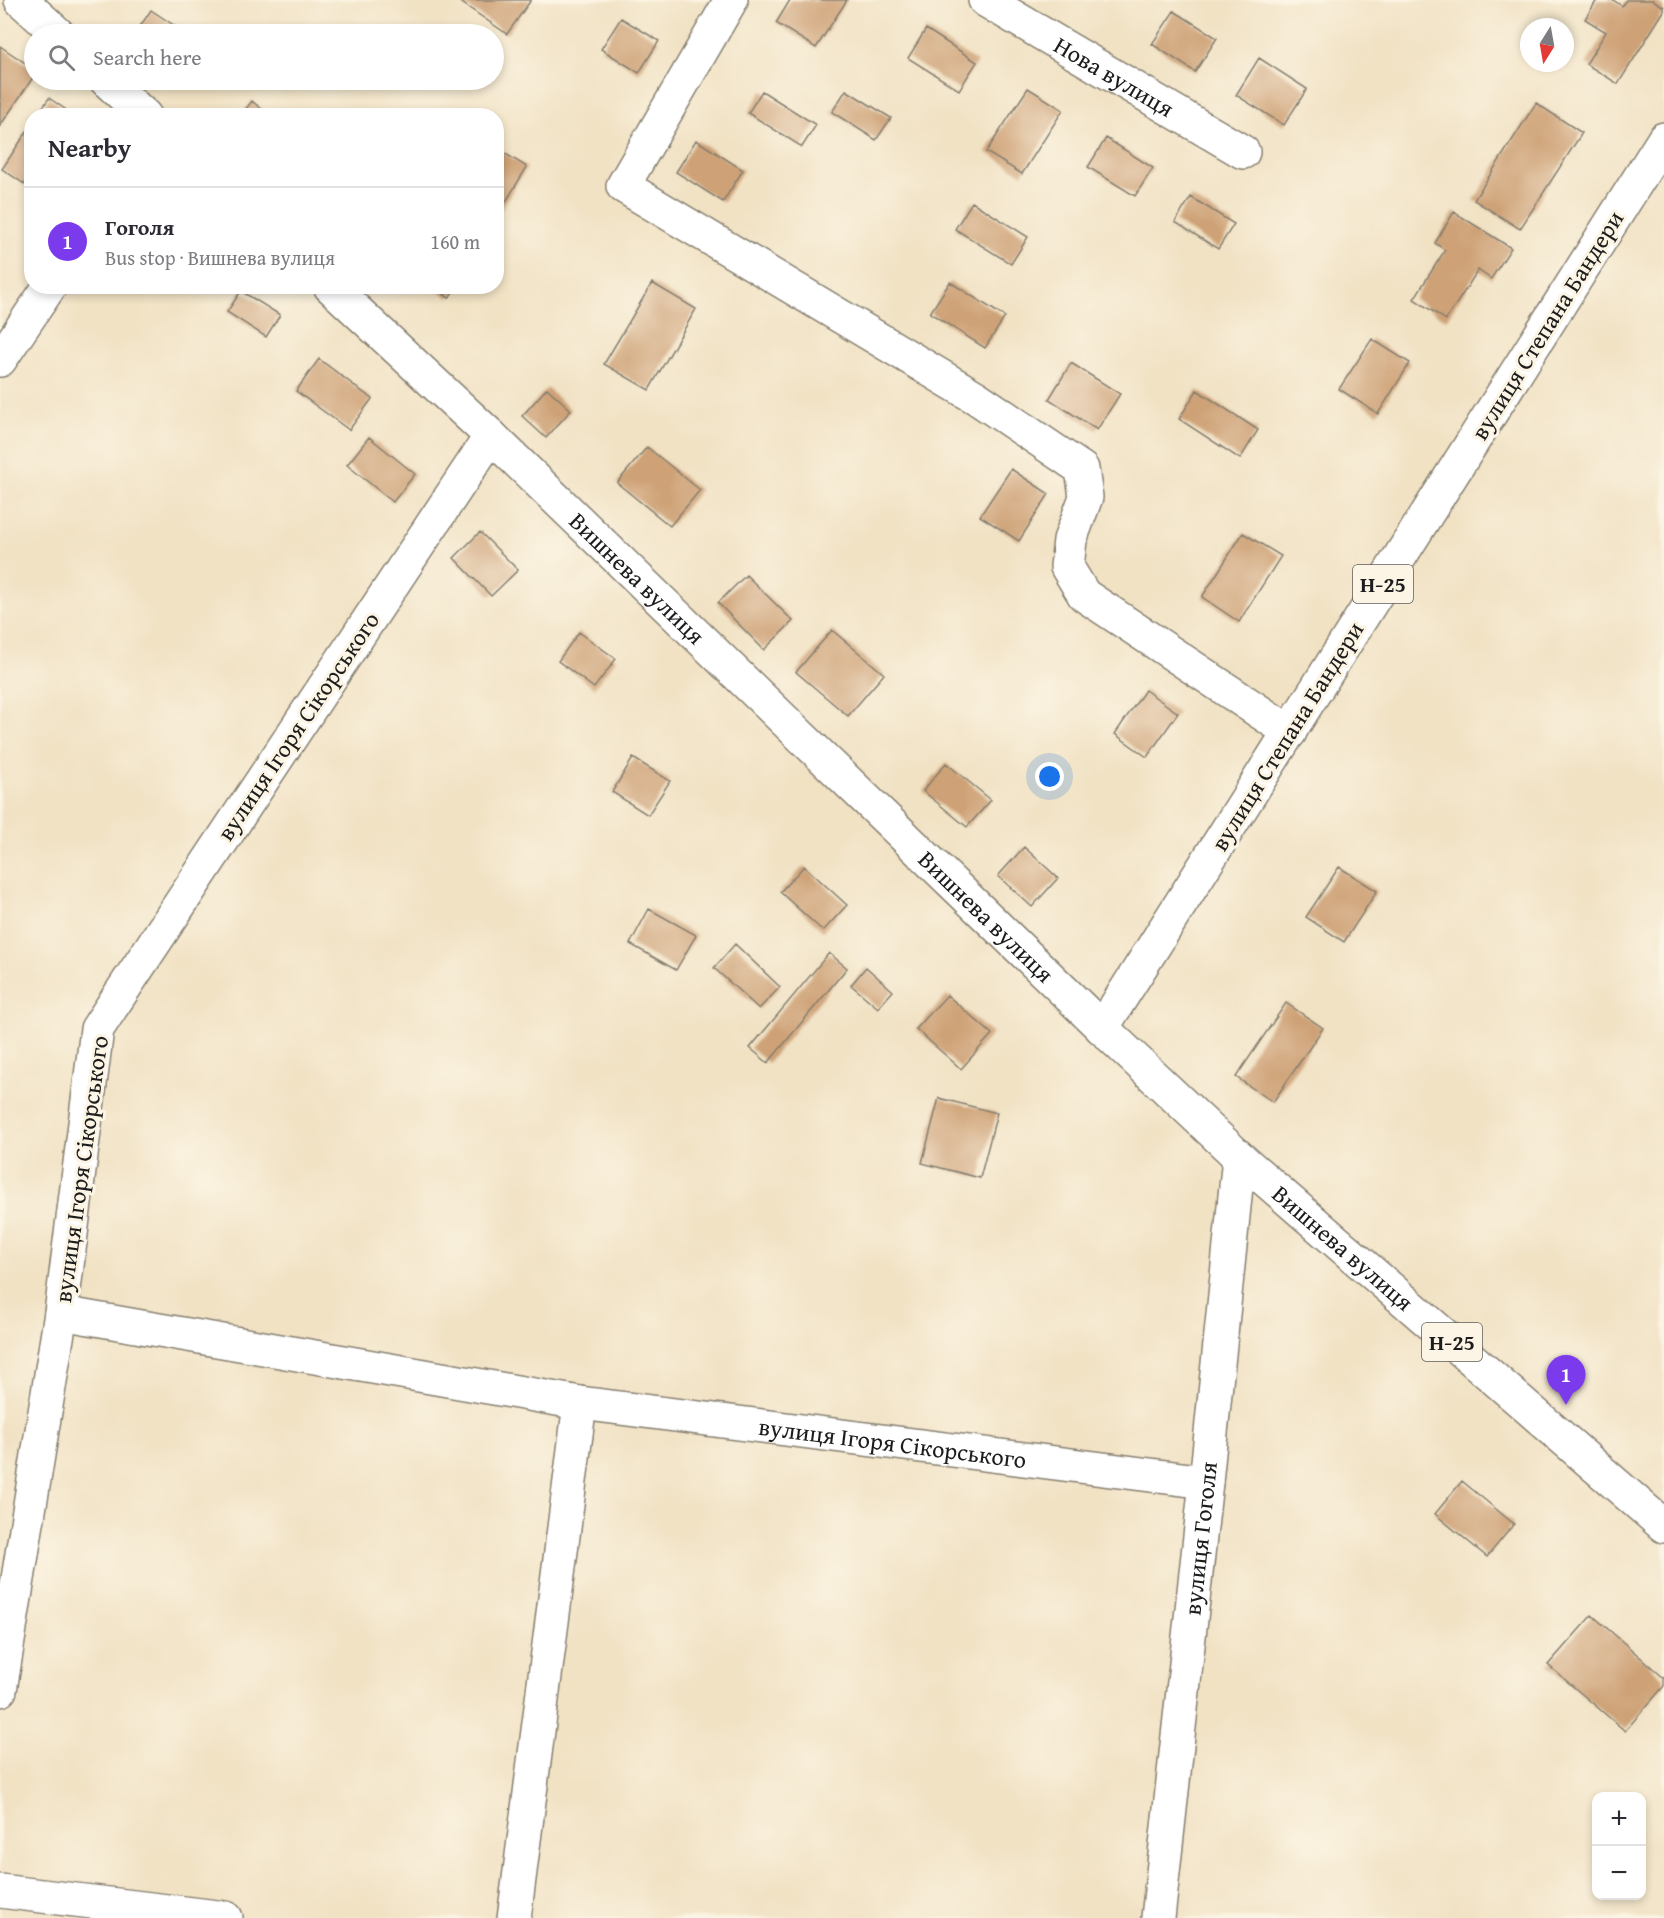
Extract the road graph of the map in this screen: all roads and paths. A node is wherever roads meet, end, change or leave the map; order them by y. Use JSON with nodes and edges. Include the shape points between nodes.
{"nodes":[{"id":1,"x":21,"y":0,"type":"edge"},
{"id":2,"x":731,"y":0,"type":"edge"},
{"id":3,"x":985,"y":0,"type":"edge"},
{"id":4,"x":47,"y":24,"type":"edge"},
{"id":5,"x":117,"y":90,"type":"edge"},
{"id":6,"x":136,"y":108,"type":"edge"},
{"id":7,"x":1664,"y":139,"type":"edge"},
{"id":8,"x":1243,"y":152,"type":"dead end"},
{"id":9,"x":45,"y":294,"type":"edge"},
{"id":10,"x":339,"y":294,"type":"edge"},
{"id":11,"x":0,"y":360,"type":"edge"},
{"id":12,"x":491,"y":436,"type":"junction"},
{"id":13,"x":1290,"y":732,"type":"junction"},
{"id":14,"x":1102,"y":1028,"type":"junction"},
{"id":15,"x":1239,"y":1157,"type":"junction"},
{"id":16,"x":61,"y":1313,"type":"junction"},
{"id":17,"x":580,"y":1403,"type":"junction"},
{"id":18,"x":1206,"y":1482,"type":"junction"},
{"id":19,"x":1664,"y":1526,"type":"edge"},
{"id":20,"x":0,"y":1690,"type":"edge"},
{"id":21,"x":0,"y":1891,"type":"edge"},
{"id":22,"x":226,"y":1918,"type":"edge"},
{"id":23,"x":514,"y":1918,"type":"edge"},
{"id":24,"x":1158,"y":1918,"type":"edge"}],
"edges":[{"from":1,"to":4,"type":"street"},
{"from":2,"to":13,"type":"street","via":[[623,186],[976,398],[1082,468],[1086,497],[1070,540],[1067,567],[1084,595]]},
{"from":3,"to":8,"type":"street","name":"Нова вулиця"},
{"from":5,"to":6,"type":"street"},
{"from":7,"to":13,"type":"street","name":"вулиця Степана Бандери","number":"Н-25"},
{"from":9,"to":11,"type":"street"},
{"from":10,"to":12,"type":"street","name":"Вишнева вулиця"},
{"from":12,"to":14,"type":"street","name":"Вишнева вулиця"},
{"from":12,"to":16,"type":"street","name":"вулиця Ігоря Сікорського","via":[[97,1029]]},
{"from":13,"to":14,"type":"street","name":"вулиця Степана Бандери","number":"Н-25"},
{"from":14,"to":15,"type":"street","name":"Вишнева вулиця","number":"Н-25"},
{"from":15,"to":18,"type":"street","name":"вулиця Гоголя"},
{"from":15,"to":19,"type":"street","name":"Вишнева вулиця","number":"Н-25"},
{"from":16,"to":17,"type":"street","name":"вулиця Ігоря Сікорського"},
{"from":16,"to":20,"type":"street"},
{"from":17,"to":18,"type":"street","name":"вулиця Ігоря Сікорського"},
{"from":17,"to":23,"type":"street"},
{"from":18,"to":24,"type":"street","name":"вулиця Гоголя"},
{"from":21,"to":22,"type":"street"}]}
